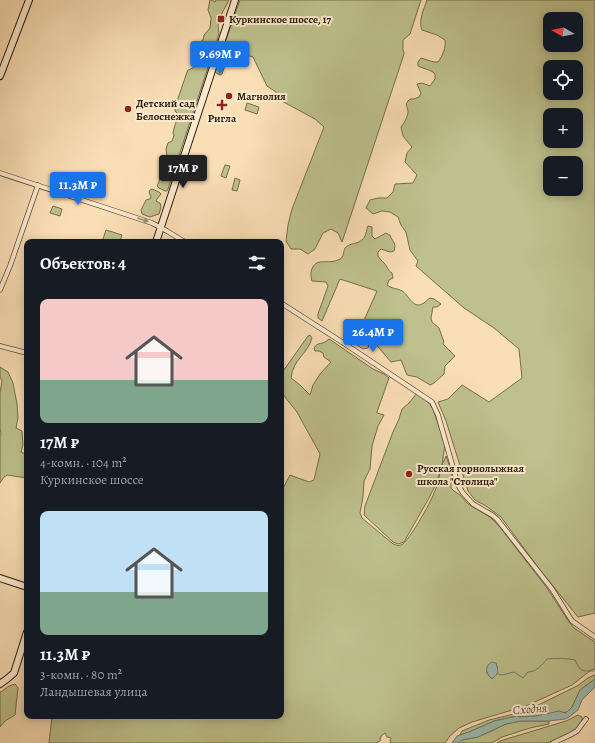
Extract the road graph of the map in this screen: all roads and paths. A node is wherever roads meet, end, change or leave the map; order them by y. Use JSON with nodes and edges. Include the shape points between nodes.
{"nodes":[{"id":1,"x":29,"y":0,"type":"edge"},
{"id":2,"x":235,"y":0,"type":"edge"},
{"id":3,"x":0,"y":76,"type":"edge"},
{"id":4,"x":0,"y":173,"type":"edge"},
{"id":5,"x":38,"y":185,"type":"junction"},
{"id":6,"x":161,"y":227,"type":"junction"},
{"id":7,"x":157,"y":239,"type":"edge"},
{"id":8,"x":180,"y":239,"type":"edge"},
{"id":9,"x":0,"y":290,"type":"edge"},
{"id":10,"x":284,"y":305,"type":"edge"},
{"id":11,"x":0,"y":346,"type":"edge"},
{"id":12,"x":24,"y":352,"type":"edge"},
{"id":13,"x":0,"y":578,"type":"edge"},
{"id":14,"x":24,"y":586,"type":"edge"},
{"id":15,"x":595,"y":637,"type":"edge"},
{"id":16,"x":24,"y":641,"type":"edge"},
{"id":17,"x":0,"y":684,"type":"edge"},
{"id":18,"x":586,"y":719,"type":"dead end"},
{"id":19,"x":553,"y":743,"type":"edge"}],
"edges":[{"from":1,"to":3,"type":"main road"},
{"from":2,"to":6,"type":"main road"},
{"from":4,"to":5,"type":"street"},
{"from":5,"to":6,"type":"street","one_way":true},
{"from":5,"to":9,"type":"street"},
{"from":6,"to":7,"type":"main road"},
{"from":6,"to":8,"type":"street"},
{"from":10,"to":15,"type":"street","via":[[432,402],[454,474],[463,493],[473,504],[497,519],[552,589],[572,620]]},
{"from":11,"to":12,"type":"street"},
{"from":13,"to":14,"type":"main road"},
{"from":16,"to":17,"type":"main road","via":[[14,673]]},
{"from":18,"to":19,"type":"street","via":[[577,730]]}]}
